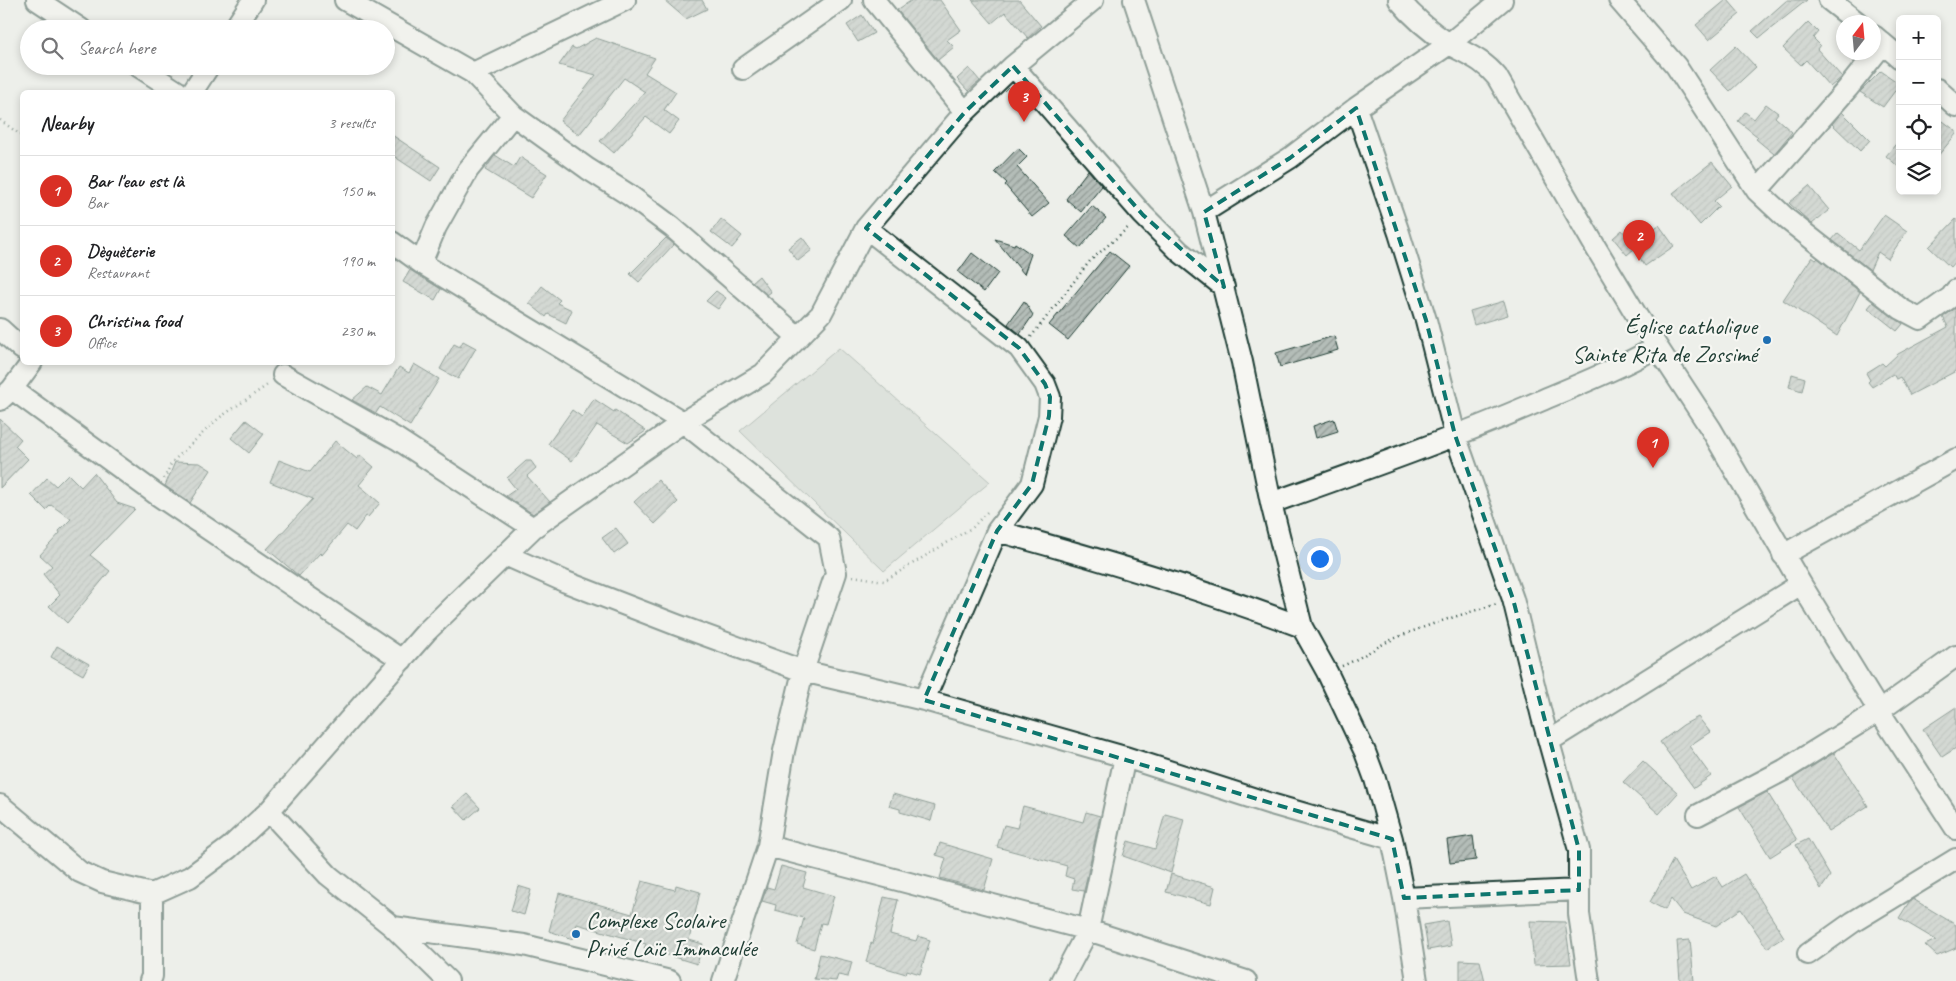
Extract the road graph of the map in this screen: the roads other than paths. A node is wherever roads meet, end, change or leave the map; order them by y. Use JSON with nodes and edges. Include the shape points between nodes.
{"nodes":[{"id":1,"x":38,"y":0,"type":"edge"},
{"id":2,"x":253,"y":0,"type":"edge"},
{"id":3,"x":345,"y":0,"type":"edge"},
{"id":4,"x":626,"y":0,"type":"edge"},
{"id":5,"x":841,"y":0,"type":"edge"},
{"id":6,"x":874,"y":0,"type":"edge"},
{"id":7,"x":1093,"y":0,"type":"edge"},
{"id":8,"x":1134,"y":0,"type":"edge"},
{"id":9,"x":1399,"y":0,"type":"edge"},
{"id":10,"x":1502,"y":0,"type":"edge"},
{"id":11,"x":1619,"y":0,"type":"edge"},
{"id":12,"x":1829,"y":0,"type":"edge"},
{"id":13,"x":1848,"y":15,"type":"edge"},
{"id":14,"x":68,"y":20,"type":"edge"},
{"id":15,"x":240,"y":20,"type":"edge"},
{"id":16,"x":380,"y":20,"type":"edge"},
{"id":17,"x":395,"y":29,"type":"edge"},
{"id":18,"x":1881,"y":42,"type":"edge"},
{"id":19,"x":1449,"y":44,"type":"junction"},
{"id":20,"x":1896,"y":55,"type":"edge"},
{"id":21,"x":1866,"y":60,"type":"edge"},
{"id":22,"x":1013,"y":66,"type":"junction"},
{"id":23,"x":743,"y":69,"type":"dead end"},
{"id":24,"x":473,"y":73,"type":"junction"},
{"id":25,"x":152,"y":75,"type":"edge"},
{"id":26,"x":203,"y":75,"type":"edge"},
{"id":27,"x":175,"y":90,"type":"edge"},
{"id":28,"x":193,"y":90,"type":"edge"},
{"id":29,"x":1941,"y":93,"type":"edge"},
{"id":30,"x":1956,"y":106,"type":"edge"},
{"id":31,"x":1356,"y":108,"type":"junction"},
{"id":32,"x":965,"y":112,"type":"junction"},
{"id":33,"x":513,"y":115,"type":"junction"},
{"id":34,"x":1757,"y":190,"type":"junction"},
{"id":35,"x":1204,"y":212,"type":"junction"},
{"id":36,"x":866,"y":228,"type":"junction"},
{"id":37,"x":395,"y":244,"type":"edge"},
{"id":38,"x":422,"y":263,"type":"junction"},
{"id":39,"x":1224,"y":287,"type":"junction"},
{"id":40,"x":1956,"y":290,"type":"edge"},
{"id":41,"x":0,"y":329,"type":"edge"},
{"id":42,"x":798,"y":337,"type":"junction"},
{"id":43,"x":20,"y":347,"type":"edge"},
{"id":44,"x":1657,"y":347,"type":"junction"},
{"id":45,"x":30,"y":365,"type":"edge"},
{"id":46,"x":283,"y":375,"type":"road end"},
{"id":47,"x":6,"y":395,"type":"edge"},
{"id":48,"x":683,"y":422,"type":"junction"},
{"id":49,"x":1455,"y":436,"type":"junction"},
{"id":50,"x":1956,"y":459,"type":"edge"},
{"id":51,"x":1271,"y":503,"type":"junction"},
{"id":52,"x":533,"y":528,"type":"junction"},
{"id":53,"x":997,"y":531,"type":"junction"},
{"id":54,"x":505,"y":555,"type":"junction"},
{"id":55,"x":1783,"y":555,"type":"junction"},
{"id":56,"x":1801,"y":584,"type":"junction"},
{"id":57,"x":1302,"y":627,"type":"junction"},
{"id":58,"x":1956,"y":656,"type":"edge"},
{"id":59,"x":402,"y":660,"type":"junction"},
{"id":60,"x":803,"y":671,"type":"junction"},
{"id":61,"x":924,"y":700,"type":"junction"},
{"id":62,"x":1879,"y":711,"type":"junction"},
{"id":63,"x":1549,"y":742,"type":"junction"},
{"id":64,"x":1125,"y":757,"type":"junction"},
{"id":65,"x":0,"y":805,"type":"edge"},
{"id":66,"x":269,"y":811,"type":"junction"},
{"id":67,"x":1698,"y":815,"type":"dead end"},
{"id":68,"x":1956,"y":829,"type":"edge"},
{"id":69,"x":1392,"y":839,"type":"junction"},
{"id":70,"x":768,"y":846,"type":"junction"},
{"id":71,"x":1956,"y":859,"type":"edge"},
{"id":72,"x":1579,"y":890,"type":"junction"},
{"id":73,"x":152,"y":894,"type":"junction"},
{"id":74,"x":1404,"y":898,"type":"junction"},
{"id":75,"x":393,"y":927,"type":"junction"},
{"id":76,"x":1088,"y":930,"type":"junction"},
{"id":77,"x":1808,"y":954,"type":"dead end"},
{"id":78,"x":153,"y":979,"type":"edge"},
{"id":79,"x":448,"y":981,"type":"edge"},
{"id":80,"x":670,"y":981,"type":"edge"},
{"id":81,"x":723,"y":981,"type":"edge"},
{"id":82,"x":1061,"y":981,"type":"edge"},
{"id":83,"x":1246,"y":981,"type":"edge"},
{"id":84,"x":1417,"y":981,"type":"edge"},
{"id":85,"x":1589,"y":981,"type":"edge"}],
"edges":[{"from":1,"to":14,"type":"street"},
{"from":2,"to":15,"type":"street"},
{"from":3,"to":16,"type":"street"},
{"from":4,"to":24,"type":"street"},
{"from":5,"to":23,"type":"street"},
{"from":6,"to":32,"type":"street"},
{"from":7,"to":22,"type":"street"},
{"from":8,"to":35,"type":"street"},
{"from":9,"to":19,"type":"street"},
{"from":10,"to":19,"type":"street"},
{"from":11,"to":34,"type":"street","via":[[1676,66]]},
{"from":12,"to":13,"type":"street"},
{"from":17,"to":24,"type":"street"},
{"from":18,"to":20,"type":"street"},
{"from":19,"to":31,"type":"street"},
{"from":19,"to":44,"type":"street","via":[[1471,54],[1497,77]]},
{"from":21,"to":34,"type":"street","via":[[1848,88]]},
{"from":22,"to":32,"type":"street"},
{"from":22,"to":39,"type":"street","via":[[1143,215],[1180,252]]},
{"from":24,"to":33,"type":"street"},
{"from":25,"to":27,"type":"street"},
{"from":26,"to":28,"type":"street"},
{"from":29,"to":30,"type":"street"},
{"from":31,"to":35,"type":"street","via":[[1290,158]]},
{"from":31,"to":49,"type":"street","via":[[1426,320]]},
{"from":32,"to":36,"type":"street"},
{"from":33,"to":38,"type":"street","via":[[468,170],[436,227]]},
{"from":33,"to":42,"type":"street","via":[[672,227]]},
{"from":34,"to":40,"type":"street","via":[[1803,232],[1901,309],[1920,319]]},
{"from":35,"to":39,"type":"street"},
{"from":36,"to":42,"type":"street","via":[[821,314]]},
{"from":36,"to":53,"type":"street","via":[[1019,348],[1045,384],[1050,397],[1049,416],[1032,484]]},
{"from":37,"to":38,"type":"street"},
{"from":38,"to":48,"type":"street"},
{"from":39,"to":51,"type":"street"},
{"from":41,"to":43,"type":"street"},
{"from":42,"to":48,"type":"street","via":[[763,374]]},
{"from":44,"to":49,"type":"street"},
{"from":44,"to":55,"type":"street","via":[[1711,429]]},
{"from":45,"to":47,"type":"street"},
{"from":46,"to":52,"type":"street","via":[[397,439]]},
{"from":47,"to":59,"type":"street"},
{"from":48,"to":52,"type":"street"},
{"from":48,"to":60,"type":"street","via":[[829,538],[836,573]]},
{"from":49,"to":51,"type":"street"},
{"from":49,"to":63,"type":"street","via":[[1513,598]]},
{"from":50,"to":55,"type":"street"},
{"from":51,"to":57,"type":"street"},
{"from":52,"to":54,"type":"street"},
{"from":53,"to":57,"type":"street","via":[[1123,566],[1231,600]]},
{"from":53,"to":61,"type":"street"},
{"from":54,"to":59,"type":"street"},
{"from":54,"to":60,"type":"street","via":[[566,582]]},
{"from":55,"to":56,"type":"street"},
{"from":56,"to":62,"type":"street"},
{"from":56,"to":63,"type":"street"},
{"from":57,"to":69,"type":"street","via":[[1365,752]]},
{"from":58,"to":62,"type":"street"},
{"from":59,"to":66,"type":"street"},
{"from":60,"to":61,"type":"street"},
{"from":60,"to":70,"type":"street","via":[[784,751]]},
{"from":61,"to":64,"type":"street"},
{"from":62,"to":67,"type":"street","via":[[1784,770]]},
{"from":62,"to":68,"type":"street"},
{"from":63,"to":72,"type":"street","via":[[1579,850]]},
{"from":64,"to":69,"type":"street"},
{"from":64,"to":76,"type":"street"},
{"from":65,"to":73,"type":"street","via":[[80,872],[102,882]]},
{"from":66,"to":73,"type":"street","via":[[229,848],[190,877]]},
{"from":66,"to":75,"type":"street","via":[[328,875]]},
{"from":69,"to":74,"type":"street"},
{"from":70,"to":76,"type":"street"},
{"from":70,"to":81,"type":"street"},
{"from":71,"to":77,"type":"street"},
{"from":72,"to":74,"type":"street"},
{"from":72,"to":85,"type":"street","via":[[1579,914]]},
{"from":73,"to":78,"type":"street"},
{"from":74,"to":84,"type":"street"},
{"from":75,"to":79,"type":"street"},
{"from":75,"to":80,"type":"street","via":[[524,945]]},
{"from":76,"to":82,"type":"street"},
{"from":76,"to":83,"type":"street"}]}
